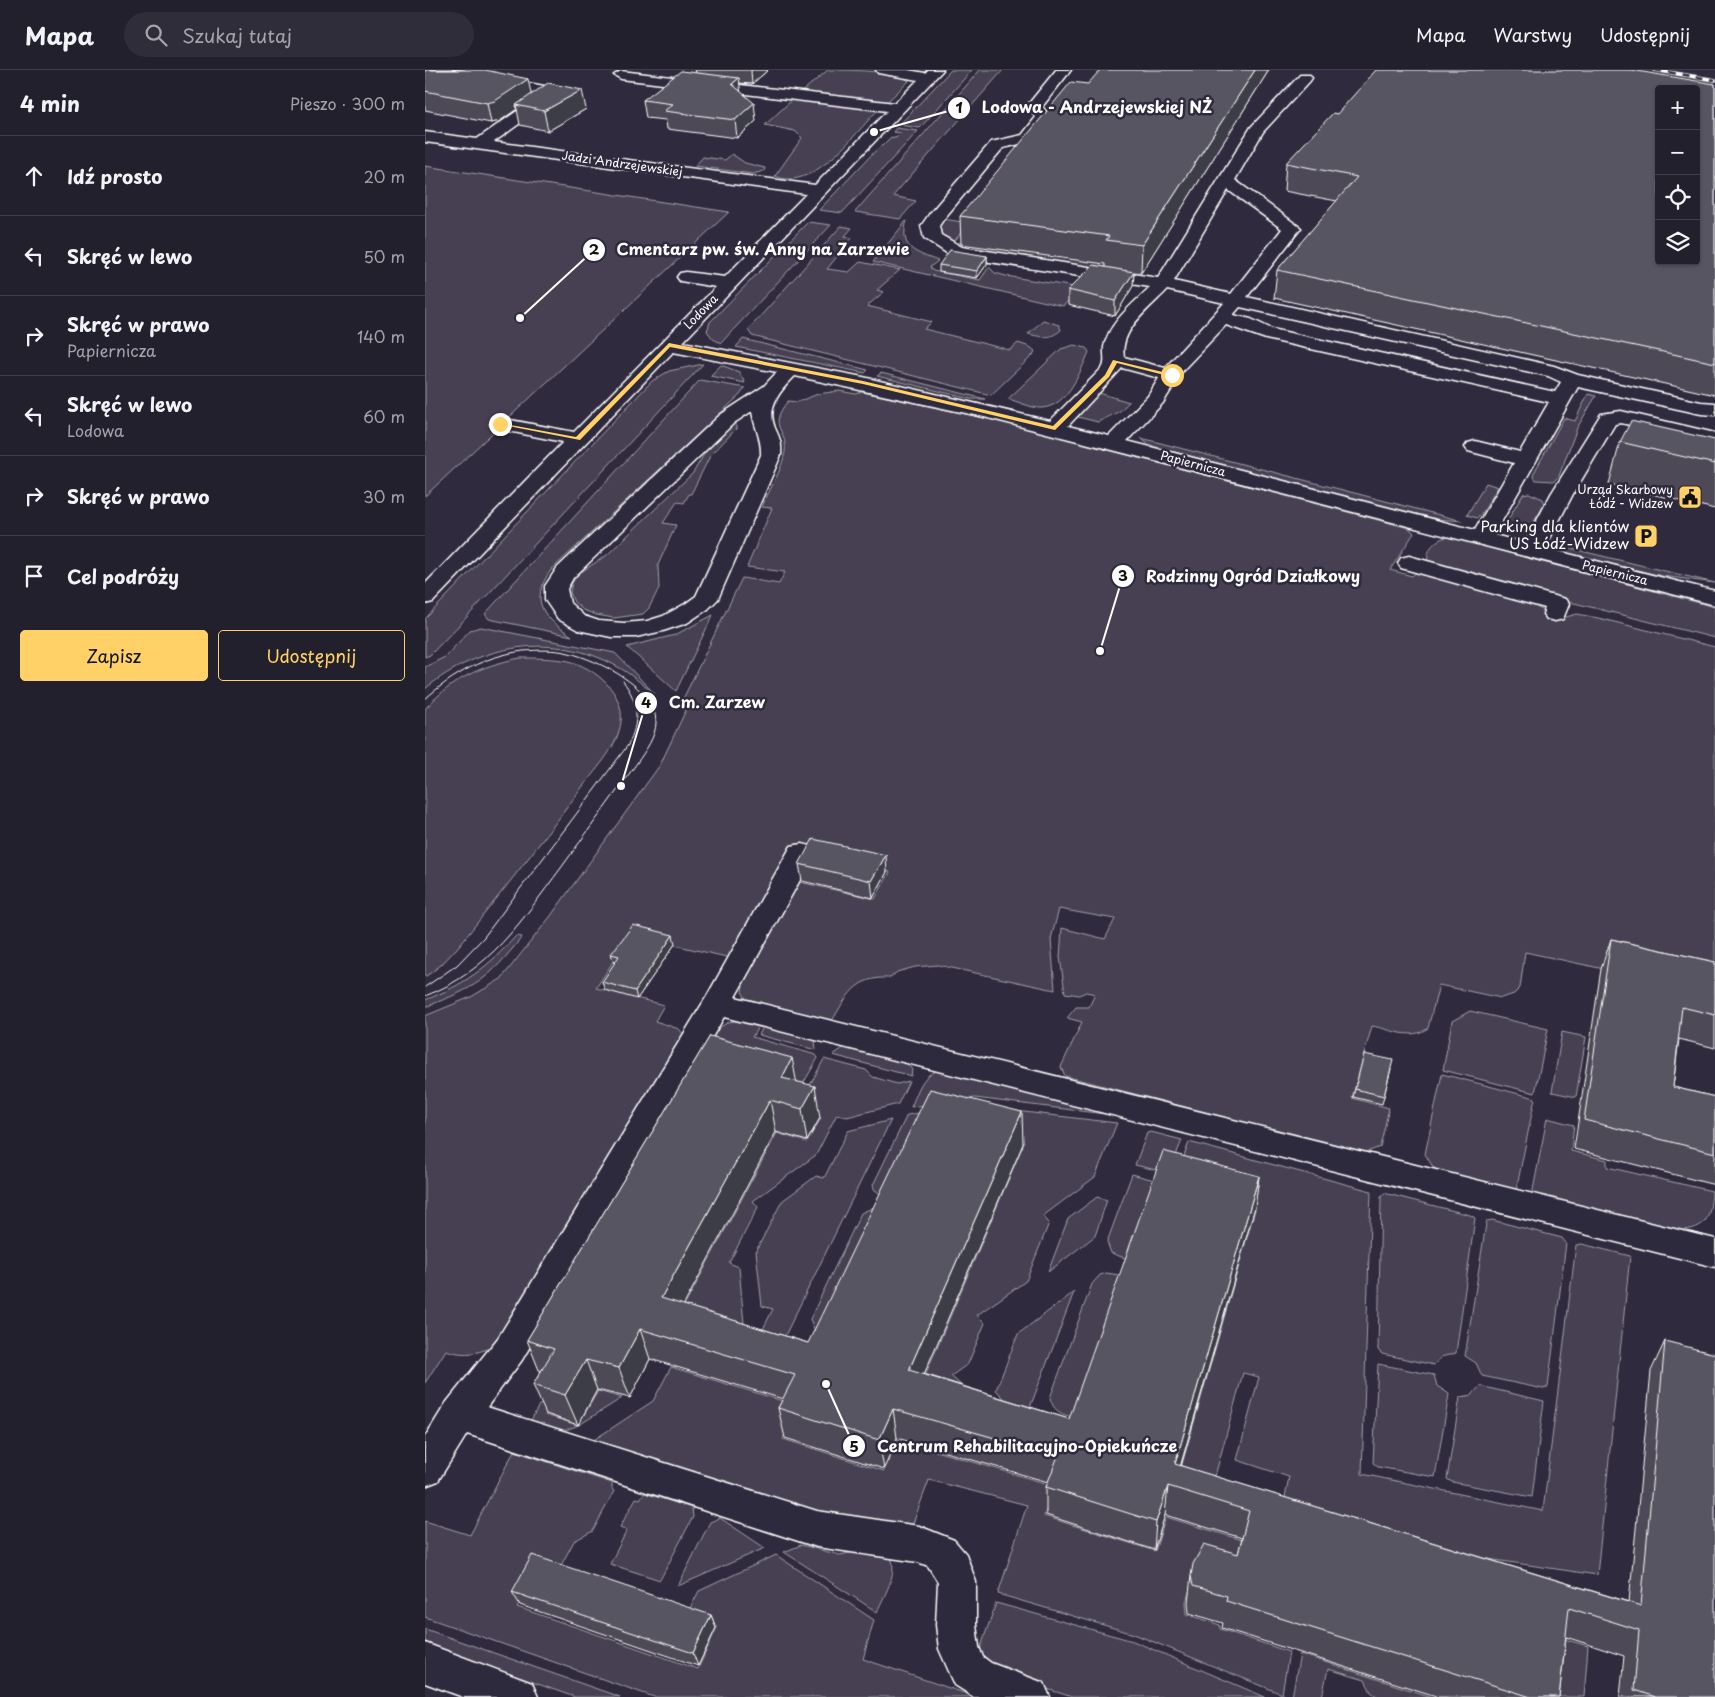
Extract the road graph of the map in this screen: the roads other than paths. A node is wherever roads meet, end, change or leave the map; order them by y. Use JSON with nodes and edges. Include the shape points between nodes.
{"nodes":[{"id":1,"x":436,"y":70,"type":"edge"},
{"id":2,"x":883,"y":70,"type":"edge"},
{"id":3,"x":1064,"y":70,"type":"edge"},
{"id":4,"x":933,"y":74,"type":"edge"},
{"id":5,"x":621,"y":75,"type":"dead end"},
{"id":6,"x":1305,"y":78,"type":"dead end"},
{"id":7,"x":899,"y":108,"type":"junction"},
{"id":8,"x":425,"y":137,"type":"edge"},
{"id":9,"x":479,"y":145,"type":"junction"},
{"id":10,"x":1226,"y":181,"type":"junction"},
{"id":11,"x":819,"y":191,"type":"junction"},
{"id":12,"x":686,"y":277,"type":"dead end"},
{"id":13,"x":729,"y":283,"type":"junction"},
{"id":14,"x":1163,"y":284,"type":"junction"},
{"id":15,"x":1235,"y":301,"type":"junction"},
{"id":16,"x":1221,"y":318,"type":"junction"},
{"id":17,"x":669,"y":345,"type":"junction"},
{"id":18,"x":1115,"y":361,"type":"junction"},
{"id":19,"x":792,"y":368,"type":"junction"},
{"id":20,"x":1172,"y":375,"type":"junction"},
{"id":21,"x":1572,"y":380,"type":"junction"},
{"id":22,"x":771,"y":390,"type":"junction"},
{"id":23,"x":1561,"y":399,"type":"junction"},
{"id":24,"x":1715,"y":409,"type":"edge"},
{"id":25,"x":500,"y":424,"type":"dead end"},
{"id":26,"x":1055,"y":428,"type":"junction"},
{"id":27,"x":578,"y":439,"type":"junction"},
{"id":28,"x":1715,"y":439,"type":"edge"},
{"id":29,"x":1114,"y":443,"type":"junction"},
{"id":30,"x":1475,"y":447,"type":"dead end"},
{"id":31,"x":1527,"y":460,"type":"junction"},
{"id":32,"x":1481,"y":539,"type":"junction"},
{"id":33,"x":1419,"y":551,"type":"junction"},
{"id":34,"x":1531,"y":552,"type":"junction"},
{"id":35,"x":425,"y":597,"type":"edge"},
{"id":36,"x":1715,"y":598,"type":"edge"},
{"id":37,"x":1555,"y":614,"type":"dead end"},
{"id":38,"x":801,"y":853,"type":"dead end"},
{"id":39,"x":717,"y":1004,"type":"junction"},
{"id":40,"x":1715,"y":1253,"type":"edge"},
{"id":41,"x":459,"y":1415,"type":"junction"},
{"id":42,"x":425,"y":1469,"type":"edge"},
{"id":43,"x":425,"y":1663,"type":"edge"},
{"id":44,"x":518,"y":1697,"type":"edge"},
{"id":45,"x":1030,"y":1697,"type":"edge"}],
"edges":[{"from":1,"to":9,"type":"street","via":[[544,91],[550,95]]},
{"from":2,"to":4,"type":"street"},
{"from":3,"to":14,"type":"street","via":[[1034,107],[1043,117],[1027,138],[997,145],[936,217],[930,226],[933,238],[957,252]]},
{"from":4,"to":7,"type":"street","name":"Lodowa"},
{"from":5,"to":7,"type":"street"},
{"from":6,"to":10,"type":"street","via":[[1257,130]]},
{"from":7,"to":11,"type":"street","name":"Lodowa"},
{"from":8,"to":9,"type":"street","name":"Jadzi Andrzejewskiej"},
{"from":9,"to":11,"type":"street","name":"Jadzi Andrzejewskiej"},
{"from":10,"to":14,"type":"street"},
{"from":10,"to":15,"type":"street","via":[[1292,228]]},
{"from":11,"to":13,"type":"street","name":"Lodowa"},
{"from":12,"to":13,"type":"street"},
{"from":13,"to":17,"type":"street","name":"Lodowa"},
{"from":14,"to":15,"type":"street"},
{"from":14,"to":18,"type":"street","via":[[1121,327],[1113,349]]},
{"from":15,"to":16,"type":"street"},
{"from":15,"to":21,"type":"street","via":[[1554,372]]},
{"from":16,"to":20,"type":"street","via":[[1176,366]]},
{"from":16,"to":23,"type":"street","via":[[1245,323],[1266,333]]},
{"from":17,"to":19,"type":"street","name":"Papiernicza"},
{"from":17,"to":27,"type":"street","name":"Lodowa"},
{"from":18,"to":20,"type":"street"},
{"from":18,"to":26,"type":"street","via":[[1107,376]]},
{"from":19,"to":22,"type":"street"},
{"from":19,"to":26,"type":"street","name":"Papiernicza"},
{"from":20,"to":29,"type":"street","via":[[1155,399]]},
{"from":21,"to":23,"type":"street"},
{"from":21,"to":24,"type":"street"},
{"from":22,"to":22,"type":"street","via":[[727,419],[565,573],[556,587],[555,599],[563,613],[577,622],[626,631],[673,621],[693,611],[706,599],[771,455],[772,442],[764,426],[762,408]]},
{"from":23,"to":31,"type":"street"},
{"from":25,"to":27,"type":"street"},
{"from":26,"to":29,"type":"street","name":"Papiernicza"},
{"from":27,"to":35,"type":"street","name":"Lodowa"},
{"from":28,"to":34,"type":"street","via":[[1621,417],[1608,418]]},
{"from":29,"to":33,"type":"street","name":"Papiernicza"},
{"from":30,"to":31,"type":"street"},
{"from":31,"to":32,"type":"street"},
{"from":32,"to":33,"type":"street","name":"Papiernicza"},
{"from":32,"to":34,"type":"street","name":"Papiernicza"},
{"from":33,"to":37,"type":"street","via":[[1557,604]]},
{"from":34,"to":36,"type":"street","name":"Papiernicza"},
{"from":38,"to":39,"type":"street"},
{"from":39,"to":40,"type":"street","via":[[828,1042]]},
{"from":39,"to":41,"type":"street","via":[[510,1349]]},
{"from":41,"to":42,"type":"street"},
{"from":41,"to":45,"type":"street","via":[[817,1529],[919,1544],[941,1553],[952,1567],[957,1582],[958,1641],[969,1671],[979,1680]]},
{"from":43,"to":44,"type":"street"}]}
